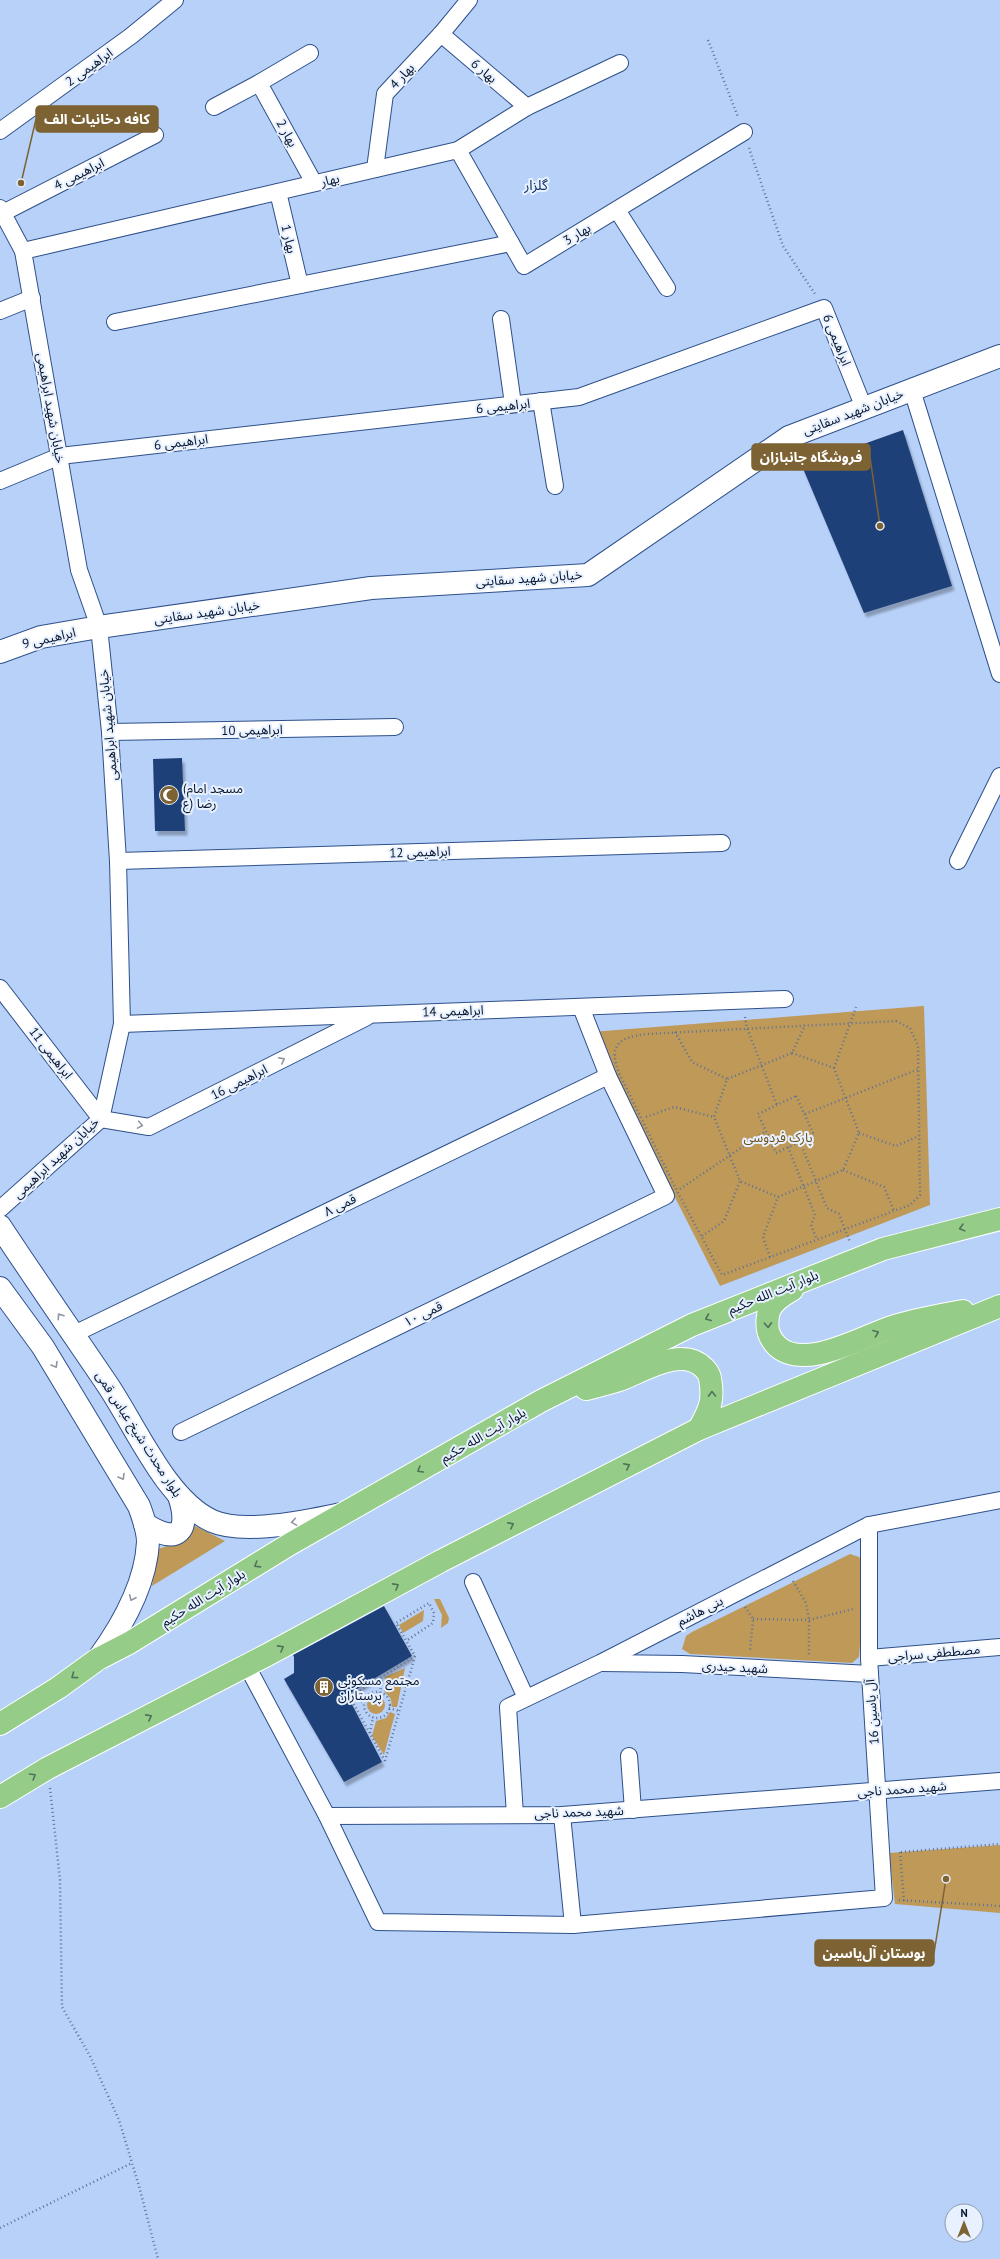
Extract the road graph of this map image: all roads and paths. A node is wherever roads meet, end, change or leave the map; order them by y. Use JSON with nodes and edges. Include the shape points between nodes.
{"nodes":[{"id":1,"x":175,"y":0,"type":"edge"},
{"id":2,"x":469,"y":0,"type":"edge"},
{"id":3,"x":441,"y":34,"type":"junction"},
{"id":4,"x":708,"y":40,"type":"dead end"},
{"id":5,"x":310,"y":53,"type":"dead end"},
{"id":6,"x":620,"y":63,"type":"dead end"},
{"id":7,"x":259,"y":83,"type":"junction"},
{"id":8,"x":214,"y":107,"type":"dead end"},
{"id":9,"x":527,"y":107,"type":"junction"},
{"id":10,"x":0,"y":131,"type":"edge"},
{"id":11,"x":744,"y":132,"type":"junction"},
{"id":12,"x":155,"y":135,"type":"dead end"},
{"id":13,"x":458,"y":150,"type":"junction"},
{"id":14,"x":375,"y":169,"type":"junction"},
{"id":15,"x":314,"y":183,"type":"junction"},
{"id":16,"x":278,"y":192,"type":"junction"},
{"id":17,"x":1,"y":210,"type":"edge"},
{"id":18,"x":617,"y":210,"type":"junction"},
{"id":19,"x":511,"y":243,"type":"junction"},
{"id":20,"x":23,"y":251,"type":"junction"},
{"id":21,"x":300,"y":285,"type":"junction"},
{"id":22,"x":667,"y":288,"type":"dead end"},
{"id":23,"x":32,"y":298,"type":"junction"},
{"id":24,"x":824,"y":308,"type":"junction"},
{"id":25,"x":0,"y":311,"type":"edge"},
{"id":26,"x":501,"y":319,"type":"dead end"},
{"id":27,"x":115,"y":322,"type":"dead end"},
{"id":28,"x":1000,"y":356,"type":"edge"},
{"id":29,"x":912,"y":390,"type":"junction"},
{"id":30,"x":541,"y":401,"type":"junction"},
{"id":31,"x":514,"y":404,"type":"junction"},
{"id":32,"x":864,"y":408,"type":"junction"},
{"id":33,"x":60,"y":456,"type":"junction"},
{"id":34,"x":0,"y":481,"type":"edge"},
{"id":35,"x":555,"y":486,"type":"dead end"},
{"id":36,"x":99,"y":627,"type":"junction"},
{"id":37,"x":0,"y":652,"type":"edge"},
{"id":38,"x":1000,"y":674,"type":"edge"},
{"id":39,"x":395,"y":728,"type":"dead end"},
{"id":40,"x":110,"y":732,"type":"junction"},
{"id":41,"x":1000,"y":776,"type":"edge"},
{"id":42,"x":722,"y":843,"type":"dead end"},
{"id":43,"x":118,"y":861,"type":"junction"},
{"id":44,"x":958,"y":861,"type":"dead end"},
{"id":45,"x":0,"y":988,"type":"edge"},
{"id":46,"x":785,"y":999,"type":"dead end"},
{"id":47,"x":743,"y":1000,"type":"junction"},
{"id":48,"x":580,"y":1007,"type":"junction"},
{"id":49,"x":856,"y":1007,"type":"dead end"},
{"id":50,"x":372,"y":1014,"type":"junction"},
{"id":51,"x":851,"y":1023,"type":"junction"},
{"id":52,"x":122,"y":1024,"type":"junction"},
{"id":53,"x":805,"y":1025,"type":"junction"},
{"id":54,"x":747,"y":1028,"type":"junction"},
{"id":55,"x":675,"y":1032,"type":"junction"},
{"id":56,"x":792,"y":1053,"type":"junction"},
{"id":57,"x":761,"y":1065,"type":"junction"},
{"id":58,"x":834,"y":1068,"type":"junction"},
{"id":59,"x":919,"y":1069,"type":"junction"},
{"id":60,"x":608,"y":1076,"type":"junction"},
{"id":61,"x":727,"y":1079,"type":"junction"},
{"id":62,"x":847,"y":1099,"type":"junction"},
{"id":63,"x":777,"y":1104,"type":"junction"},
{"id":64,"x":805,"y":1114,"type":"junction"},
{"id":65,"x":714,"y":1117,"type":"junction"},
{"id":66,"x":101,"y":1118,"type":"junction"},
{"id":67,"x":641,"y":1118,"type":"junction"},
{"id":68,"x":766,"y":1131,"type":"junction"},
{"id":69,"x":859,"y":1133,"type":"junction"},
{"id":70,"x":919,"y":1136,"type":"junction"},
{"id":71,"x":800,"y":1142,"type":"junction"},
{"id":72,"x":788,"y":1147,"type":"junction"},
{"id":73,"x":729,"y":1155,"type":"junction"},
{"id":74,"x":843,"y":1170,"type":"junction"},
{"id":75,"x":740,"y":1181,"type":"junction"},
{"id":76,"x":816,"y":1181,"type":"junction"},
{"id":77,"x":804,"y":1187,"type":"junction"},
{"id":78,"x":671,"y":1194,"type":"junction"},
{"id":79,"x":778,"y":1197,"type":"junction"},
{"id":80,"x":0,"y":1209,"type":"edge"},
{"id":81,"x":894,"y":1211,"type":"junction"},
{"id":82,"x":1000,"y":1219,"type":"edge"},
{"id":83,"x":0,"y":1226,"type":"edge"},
{"id":84,"x":844,"y":1230,"type":"junction"},
{"id":85,"x":702,"y":1236,"type":"junction"},
{"id":86,"x":817,"y":1240,"type":"junction"},
{"id":87,"x":770,"y":1257,"type":"junction"},
{"id":88,"x":857,"y":1259,"type":"junction"},
{"id":89,"x":822,"y":1272,"type":"junction"},
{"id":90,"x":0,"y":1288,"type":"edge"},
{"id":91,"x":1000,"y":1305,"type":"edge"},
{"id":92,"x":72,"y":1334,"type":"junction"},
{"id":93,"x":541,"y":1401,"type":"junction"},
{"id":94,"x":699,"y":1429,"type":"junction"},
{"id":95,"x":181,"y":1432,"type":"dead end"},
{"id":96,"x":179,"y":1496,"type":"junction"},
{"id":97,"x":1000,"y":1500,"type":"edge"},
{"id":98,"x":346,"y":1513,"type":"junction"},
{"id":99,"x":145,"y":1524,"type":"junction"},
{"id":100,"x":870,"y":1525,"type":"junction"},
{"id":101,"x":786,"y":1568,"type":"junction"},
{"id":102,"x":473,"y":1582,"type":"dead end"},
{"id":103,"x":736,"y":1593,"type":"junction"},
{"id":104,"x":870,"y":1604,"type":"junction"},
{"id":105,"x":753,"y":1619,"type":"junction"},
{"id":106,"x":809,"y":1620,"type":"junction"},
{"id":107,"x":406,"y":1641,"type":"junction"},
{"id":108,"x":1000,"y":1647,"type":"edge"},
{"id":109,"x":415,"y":1656,"type":"junction"},
{"id":110,"x":868,"y":1658,"type":"junction"},
{"id":111,"x":98,"y":1659,"type":"junction"},
{"id":112,"x":600,"y":1663,"type":"junction"},
{"id":113,"x":247,"y":1666,"type":"junction"},
{"id":114,"x":749,"y":1668,"type":"junction"},
{"id":115,"x":808,"y":1671,"type":"junction"},
{"id":116,"x":870,"y":1674,"type":"junction"},
{"id":117,"x":382,"y":1677,"type":"junction"},
{"id":118,"x":380,"y":1693,"type":"junction"},
{"id":119,"x":350,"y":1697,"type":"junction"},
{"id":120,"x":526,"y":1698,"type":"junction"},
{"id":121,"x":364,"y":1702,"type":"junction"},
{"id":122,"x":389,"y":1708,"type":"junction"},
{"id":123,"x":399,"y":1711,"type":"junction"},
{"id":124,"x":373,"y":1718,"type":"junction"},
{"id":125,"x":0,"y":1724,"type":"edge"},
{"id":126,"x":370,"y":1733,"type":"junction"},
{"id":127,"x":629,"y":1756,"type":"dead end"},
{"id":128,"x":48,"y":1768,"type":"junction"},
{"id":129,"x":1000,"y":1781,"type":"edge"},
{"id":130,"x":878,"y":1791,"type":"junction"},
{"id":131,"x":0,"y":1797,"type":"edge"},
{"id":132,"x":633,"y":1810,"type":"junction"},
{"id":133,"x":515,"y":1814,"type":"junction"},
{"id":134,"x":562,"y":1814,"type":"junction"},
{"id":135,"x":327,"y":1816,"type":"junction"},
{"id":136,"x":1000,"y":1844,"type":"edge"},
{"id":137,"x":900,"y":1852,"type":"dead end"},
{"id":138,"x":884,"y":1898,"type":"junction"},
{"id":139,"x":1000,"y":1906,"type":"edge"},
{"id":140,"x":573,"y":1925,"type":"junction"},
{"id":141,"x":132,"y":2163,"type":"junction"},
{"id":142,"x":0,"y":2228,"type":"edge"},
{"id":143,"x":158,"y":2259,"type":"edge"}],
"edges":[{"from":1,"to":10,"type":"street","name":"ابراهیمی 2","via":[[131,36]]},
{"from":2,"to":3,"type":"street","name":"بهار 4"},
{"from":3,"to":9,"type":"street","name":"بهار 6"},
{"from":3,"to":14,"type":"street","name":"بهار 4","via":[[385,94]]},
{"from":4,"to":11,"type":"path"},
{"from":5,"to":7,"type":"street"},
{"from":6,"to":9,"type":"street","name":"بهار"},
{"from":7,"to":8,"type":"street"},
{"from":7,"to":15,"type":"street","name":"بهار 2"},
{"from":9,"to":13,"type":"street","name":"بهار"},
{"from":11,"to":18,"type":"street","name":"بهار 3"},
{"from":11,"to":24,"type":"path","via":[[783,246]]},
{"from":12,"to":17,"type":"street","name":"ابراهیمی 4"},
{"from":13,"to":14,"type":"street","name":"بهار"},
{"from":13,"to":19,"type":"street","name":"بهار 3"},
{"from":14,"to":15,"type":"street","name":"بهار"},
{"from":15,"to":16,"type":"street","name":"بهار"},
{"from":16,"to":20,"type":"street","name":"بهار"},
{"from":16,"to":21,"type":"street","name":"بهار 1"},
{"from":17,"to":20,"type":"street","name":"خیابان شهید ابراهیمی"},
{"from":18,"to":19,"type":"street","name":"بهار 3","via":[[524,266]]},
{"from":18,"to":22,"type":"street"},
{"from":19,"to":21,"type":"street"},
{"from":20,"to":23,"type":"street","name":"خیابان شهید ابراهیمی"},
{"from":21,"to":27,"type":"street"},
{"from":23,"to":25,"type":"street"},
{"from":23,"to":33,"type":"street","name":"خیابان شهید ابراهیمی"},
{"from":24,"to":30,"type":"street","name":"ابراهیمی 6","via":[[579,397]]},
{"from":24,"to":32,"type":"street","name":"ابراهیمی 6"},
{"from":26,"to":31,"type":"street"},
{"from":28,"to":29,"type":"main road","name":"خیابان شهید سقایتی"},
{"from":29,"to":32,"type":"main road","name":"خیابان شهید سقایتی"},
{"from":29,"to":38,"type":"street"},
{"from":30,"to":31,"type":"street","name":"ابراهیمی 6"},
{"from":30,"to":35,"type":"street"},
{"from":31,"to":33,"type":"street","name":"ابراهیمی 6"},
{"from":32,"to":36,"type":"main road","name":"خیابان شهید سقایتی","via":[[788,437],[588,575],[371,588]]},
{"from":33,"to":34,"type":"street","name":"ابراهیمی 6"},
{"from":33,"to":36,"type":"street","name":"خیابان شهید ابراهیمی","via":[[79,570]]},
{"from":36,"to":37,"type":"main road","name":"ابراهیمی 9","via":[[41,637]]},
{"from":36,"to":40,"type":"street","name":"خیابان شهید ابراهیمی"},
{"from":39,"to":40,"type":"street","name":"ابراهیمی 10"},
{"from":40,"to":43,"type":"street","name":"خیابان شهید ابراهیمی"},
{"from":41,"to":44,"type":"street"},
{"from":42,"to":43,"type":"street","name":"ابراهیمی 12"},
{"from":43,"to":52,"type":"street","name":"خیابان شهید ابراهیمی"},
{"from":45,"to":66,"type":"street","name":"ابراهیمی 11"},
{"from":46,"to":47,"type":"street","name":"ابراهیمی 14"},
{"from":47,"to":48,"type":"street","name":"ابراهیمی 14"},
{"from":47,"to":54,"type":"path"},
{"from":48,"to":50,"type":"street","name":"ابراهیمی 14"},
{"from":48,"to":60,"type":"street"},
{"from":49,"to":51,"type":"path"},
{"from":50,"to":52,"type":"street","name":"ابراهیمی 14"},
{"from":66,"to":50,"type":"street","name":"ابراهیمی 16","one_way":true,"via":[[149,1127]]},
{"from":51,"to":53,"type":"path"},
{"from":51,"to":58,"type":"path"},
{"from":51,"to":59,"type":"path","via":[[896,1021],[910,1028],[918,1046]]},
{"from":52,"to":66,"type":"street","name":"خیابان شهید ابراهیمی"},
{"from":53,"to":54,"type":"path"},
{"from":53,"to":56,"type":"path"},
{"from":54,"to":55,"type":"path"},
{"from":54,"to":57,"type":"path"},
{"from":55,"to":61,"type":"path","via":[[692,1062]]},
{"from":55,"to":67,"type":"path","via":[[632,1035],[620,1042],[614,1053],[619,1073]]},
{"from":56,"to":57,"type":"path"},
{"from":56,"to":58,"type":"path"},
{"from":57,"to":61,"type":"path"},
{"from":57,"to":63,"type":"path"},
{"from":58,"to":62,"type":"path"},
{"from":59,"to":62,"type":"path"},
{"from":59,"to":70,"type":"path"},
{"from":60,"to":78,"type":"street"},
{"from":60,"to":92,"type":"street","name":"قمی ۸"},
{"from":61,"to":65,"type":"path"},
{"from":62,"to":64,"type":"path"},
{"from":62,"to":69,"type":"path"},
{"from":63,"to":64,"type":"path","via":[[796,1096]]},
{"from":63,"to":68,"type":"path","via":[[758,1114]]},
{"from":64,"to":71,"type":"path","via":[[814,1135]]},
{"from":65,"to":67,"type":"path","via":[[674,1107]]},
{"from":65,"to":73,"type":"path"},
{"from":66,"to":80,"type":"street","name":"خیابان شهید ابراهیمی"},
{"from":67,"to":78,"type":"path"},
{"from":68,"to":72,"type":"path","via":[[776,1153]]},
{"from":68,"to":73,"type":"path"},
{"from":69,"to":70,"type":"path","via":[[896,1146]]},
{"from":69,"to":74,"type":"path"},
{"from":70,"to":81,"type":"path","via":[[920,1195],[910,1206]]},
{"from":71,"to":72,"type":"path"},
{"from":71,"to":76,"type":"path"},
{"from":72,"to":77,"type":"path"},
{"from":73,"to":75,"type":"path"},
{"from":73,"to":78,"type":"path"},
{"from":74,"to":76,"type":"path"},
{"from":74,"to":81,"type":"path","via":[[884,1187]]},
{"from":75,"to":79,"type":"path"},
{"from":75,"to":85,"type":"path","via":[[724,1222]]},
{"from":76,"to":77,"type":"path"},
{"from":76,"to":84,"type":"path","via":[[827,1208],[839,1214]]},
{"from":77,"to":79,"type":"path"},
{"from":77,"to":86,"type":"path","via":[[815,1215],[811,1225]]},
{"from":78,"to":85,"type":"path"},
{"from":78,"to":95,"type":"street","name":"قمی ۱۰"},
{"from":79,"to":87,"type":"path","via":[[763,1238]]},
{"from":81,"to":84,"type":"path"},
{"from":82,"to":88,"type":"main road","name":"بلوار آیت الله حکیم","one_way":true,"via":[[883,1249]]},
{"from":92,"to":83,"type":"main road","name":"بلوار محدث شیخ عباس قمی","one_way":true},
{"from":84,"to":86,"type":"path"},
{"from":84,"to":88,"type":"path"},
{"from":85,"to":87,"type":"path","via":[[722,1275]]},
{"from":86,"to":87,"type":"path"},
{"from":88,"to":89,"type":"main road","name":"بلوار آیت الله حکیم"},
{"from":89,"to":91,"type":"main road","one_way":true,"via":[[780,1297],[768,1313],[767,1326],[771,1340],[782,1350],[804,1357],[909,1322]]},
{"from":89,"to":93,"type":"main road","name":"بلوار آیت الله حکیم","one_way":true,"via":[[692,1325]]},
{"from":90,"to":99,"type":"main road","one_way":true,"via":[[43,1347],[140,1506]]},
{"from":91,"to":94,"type":"main road"},
{"from":92,"to":96,"type":"main road","name":"بلوار محدث شیخ عباس قمی"},
{"from":94,"to":93,"type":"main road","one_way":true,"via":[[709,1411],[713,1395],[709,1373],[699,1362],[691,1359],[675,1359],[611,1383]]},
{"from":93,"to":98,"type":"main road","name":"بلوار آیت الله حکیم","one_way":true},
{"from":113,"to":94,"type":"main road","one_way":true,"via":[[441,1561]]},
{"from":98,"to":96,"type":"main road","name":"بلوار محدث شیخ عباس قمی","one_way":true,"via":[[283,1524],[233,1526],[213,1521]]},
{"from":96,"to":99,"type":"main road","via":[[185,1515],[182,1528],[165,1535]]},
{"from":97,"to":100,"type":"street","name":"بنی هاشم"},
{"from":98,"to":111,"type":"main road","name":"بلوار آیت الله حکیم","one_way":true,"via":[[290,1544],[130,1643]]},
{"from":99,"to":111,"type":"main road","one_way":true,"via":[[148,1541],[135,1592],[114,1637]]},
{"from":100,"to":101,"type":"street","name":"بنی هاشم"},
{"from":100,"to":104,"type":"street","name":"آل یاسین 16"},
{"from":101,"to":103,"type":"street","name":"بنی هاشم"},
{"from":101,"to":106,"type":"path","via":[[806,1603]]},
{"from":102,"to":120,"type":"street"},
{"from":103,"to":105,"type":"path"},
{"from":103,"to":112,"type":"street","name":"بنی هاشم"},
{"from":104,"to":106,"type":"path"},
{"from":104,"to":110,"type":"street","name":"آل یاسین 16"},
{"from":105,"to":106,"type":"path"},
{"from":105,"to":114,"type":"path"},
{"from":106,"to":115,"type":"path"},
{"from":107,"to":107,"type":"path","via":[[396,1623],[429,1603],[434,1612],[433,1623]]},
{"from":107,"to":109,"type":"path"},
{"from":108,"to":110,"type":"street","name":"مصططفی سراجی"},
{"from":109,"to":117,"type":"path"},
{"from":109,"to":123,"type":"path"},
{"from":110,"to":116,"type":"street","name":"آل یاسین 16"},
{"from":111,"to":125,"type":"main road","name":"بلوار آیت الله حکیم","one_way":true,"via":[[58,1688]]},
{"from":112,"to":114,"type":"street","name":"شهید حیدری"},
{"from":112,"to":120,"type":"street","name":"بنی هاشم"},
{"from":128,"to":113,"type":"main road","one_way":true},
{"from":113,"to":135,"type":"street"},
{"from":114,"to":115,"type":"street","name":"شهید حیدری"},
{"from":115,"to":116,"type":"street","name":"شهید حیدری"},
{"from":116,"to":130,"type":"street","name":"آل یاسین 16"},
{"from":117,"to":118,"type":"path"},
{"from":117,"to":119,"type":"path"},
{"from":118,"to":121,"type":"path","via":[[370,1694]]},
{"from":118,"to":122,"type":"path","via":[[388,1700]]},
{"from":119,"to":121,"type":"path"},
{"from":119,"to":126,"type":"path"},
{"from":120,"to":133,"type":"street","name":"بنی هاشم","via":[[508,1706]]},
{"from":121,"to":124,"type":"path","via":[[366,1713]]},
{"from":122,"to":123,"type":"path"},
{"from":122,"to":124,"type":"path","via":[[385,1715]]},
{"from":123,"to":126,"type":"path","via":[[385,1761]]},
{"from":124,"to":126,"type":"path"},
{"from":127,"to":132,"type":"street"},
{"from":131,"to":128,"type":"main road","one_way":true},
{"from":128,"to":141,"type":"path","via":[[60,1880],[62,2007],[90,2056],[119,2120]]},
{"from":129,"to":130,"type":"street","name":"شهید محمد ناجی"},
{"from":130,"to":132,"type":"street","name":"شهید محمد ناجی"},
{"from":130,"to":138,"type":"street","name":"آل یاسین 16"},
{"from":132,"to":134,"type":"street","name":"شهید محمد ناجی"},
{"from":133,"to":134,"type":"street","name":"شهید محمد ناجی"},
{"from":133,"to":135,"type":"street","name":"شهید محمد ناجی"},
{"from":134,"to":140,"type":"street"},
{"from":135,"to":140,"type":"street","via":[[378,1922]]},
{"from":136,"to":137,"type":"path"},
{"from":138,"to":139,"type":"path"},
{"from":138,"to":140,"type":"street"},
{"from":141,"to":142,"type":"path"},
{"from":141,"to":143,"type":"path"}]}
